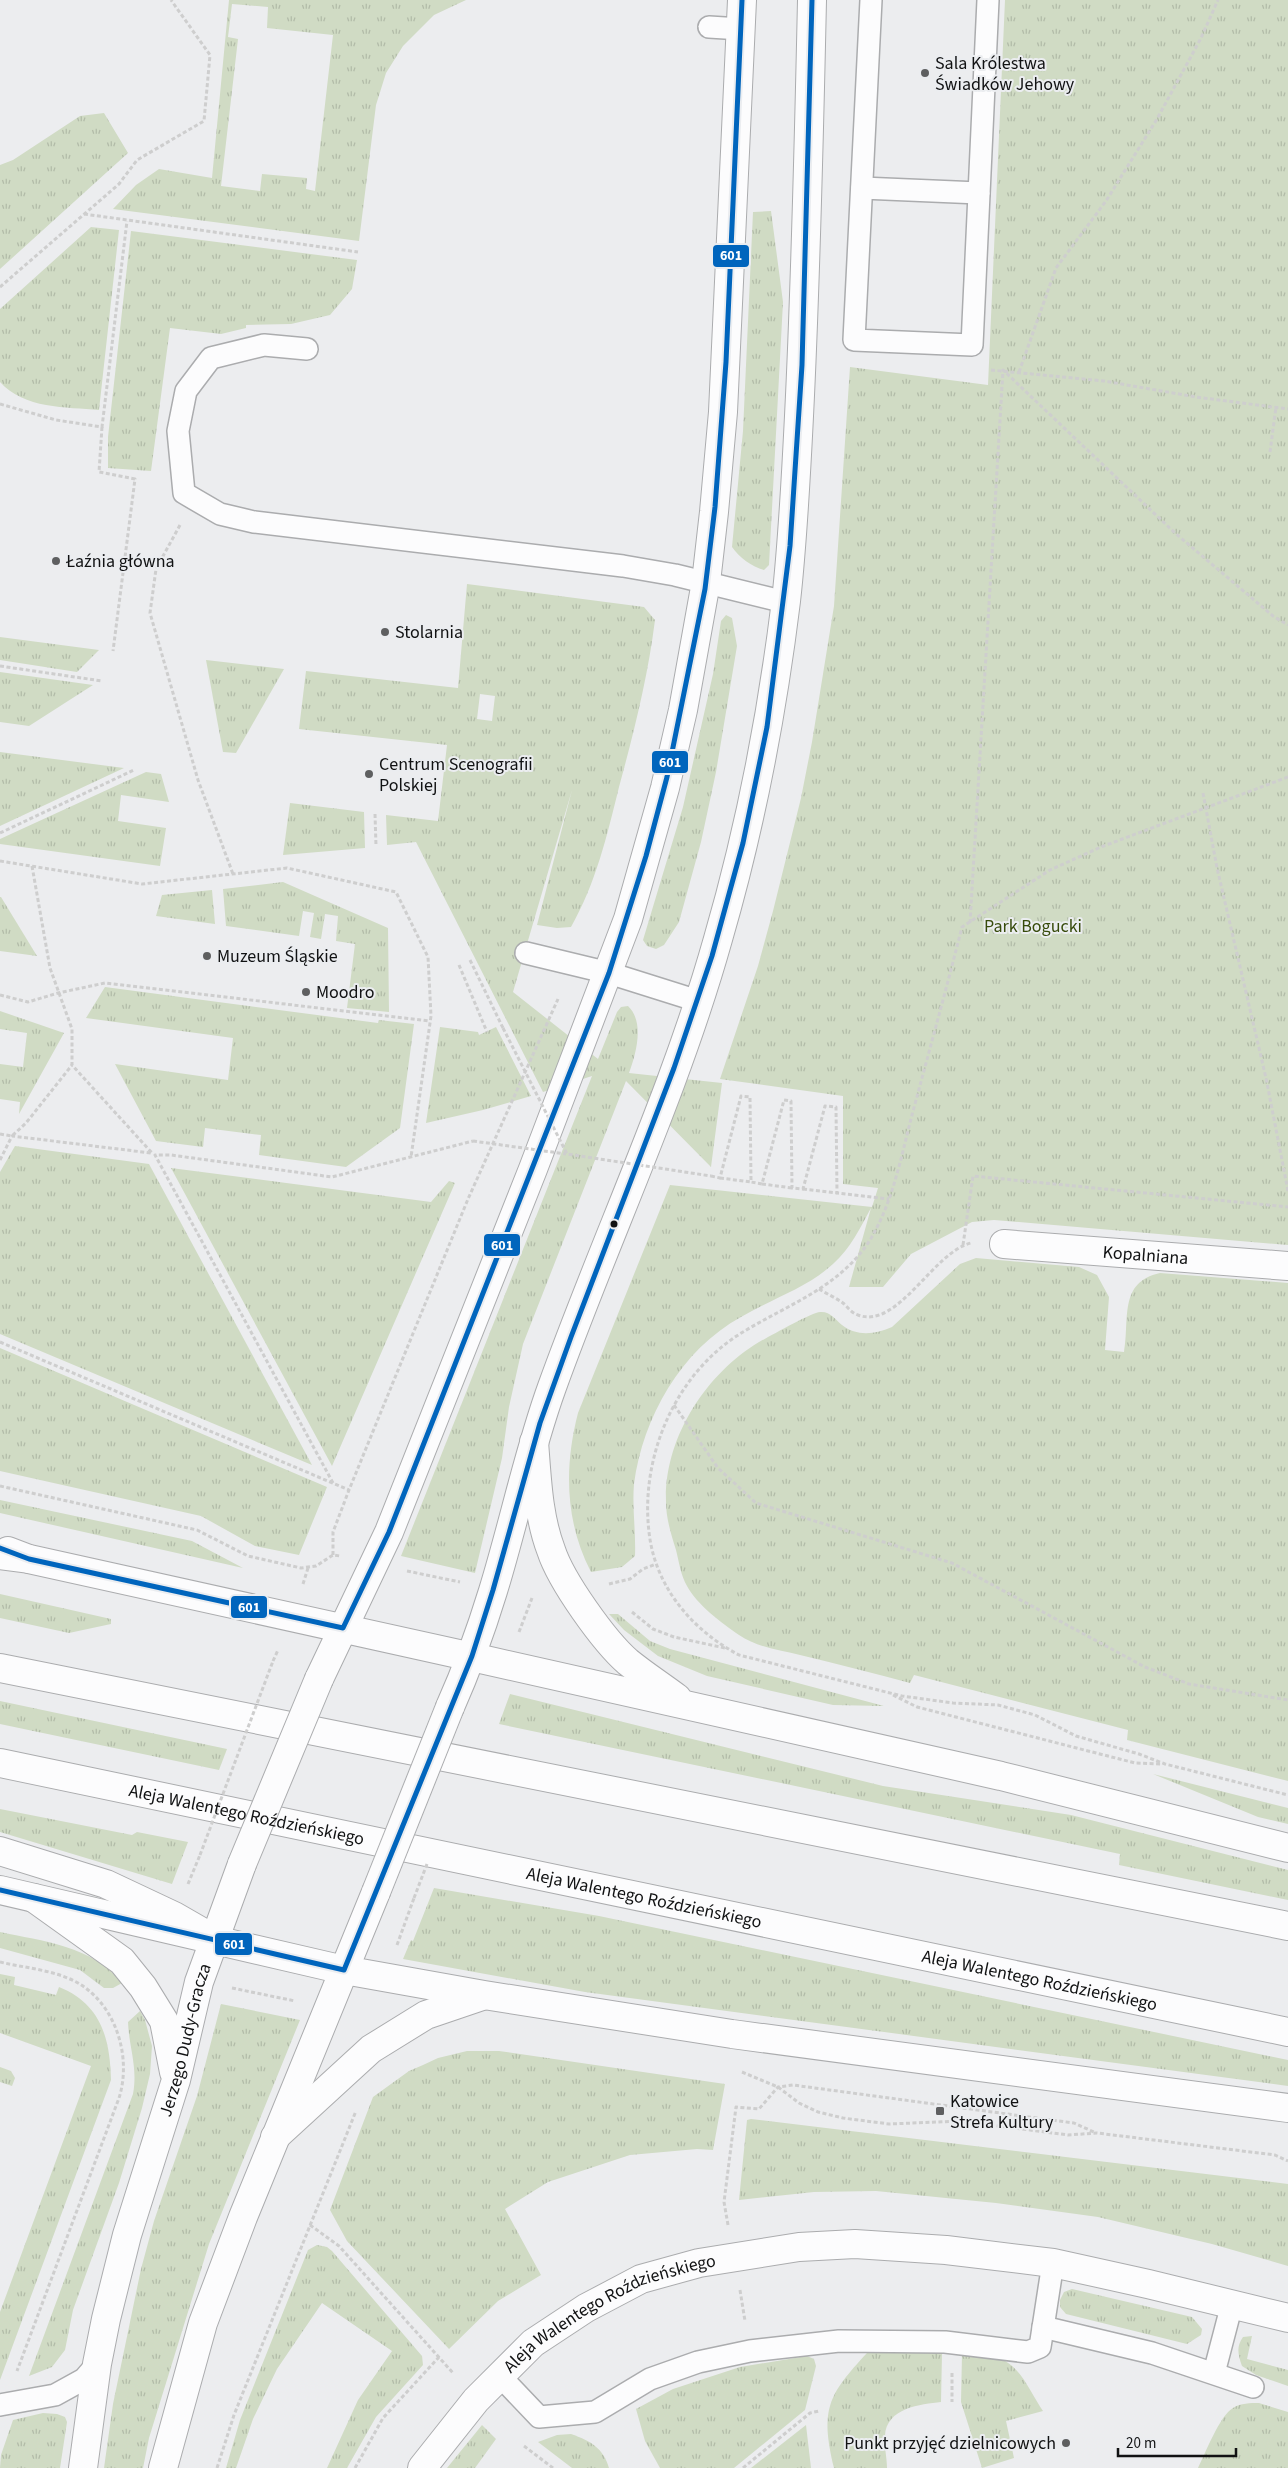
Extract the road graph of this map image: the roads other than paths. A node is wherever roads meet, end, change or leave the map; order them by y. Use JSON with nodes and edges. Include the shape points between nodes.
{"nodes":[{"id":1,"x":742,"y":0,"type":"edge"},
{"id":2,"x":812,"y":0,"type":"edge"},
{"id":3,"x":870,"y":0,"type":"edge"},
{"id":4,"x":988,"y":0,"type":"edge"},
{"id":5,"x":709,"y":27,"type":"dead end"},
{"id":6,"x":741,"y":29,"type":"junction"},
{"id":7,"x":862,"y":188,"type":"junction"},
{"id":8,"x":979,"y":193,"type":"junction"},
{"id":9,"x":307,"y":349,"type":"dead end"},
{"id":10,"x":706,"y":582,"type":"junction"},
{"id":11,"x":786,"y":602,"type":"junction"},
{"id":12,"x":526,"y":953,"type":"dead end"},
{"id":13,"x":609,"y":973,"type":"junction"},
{"id":14,"x":698,"y":1001,"type":"junction"},
{"id":15,"x":1004,"y":1244,"type":"road end"},
{"id":16,"x":1288,"y":1266,"type":"edge"},
{"id":17,"x":534,"y":1442,"type":"junction"},
{"id":18,"x":0,"y":1548,"type":"edge"},
{"id":19,"x":0,"y":1555,"type":"edge"},
{"id":20,"x":29,"y":1559,"type":"junction"},
{"id":21,"x":343,"y":1628,"type":"junction"},
{"id":22,"x":472,"y":1657,"type":"junction"},
{"id":23,"x":0,"y":1668,"type":"edge"},
{"id":24,"x":684,"y":1704,"type":"junction"},
{"id":25,"x":0,"y":1763,"type":"edge"},
{"id":26,"x":1288,"y":1848,"type":"edge"},
{"id":27,"x":0,"y":1851,"type":"edge"},
{"id":28,"x":0,"y":1890,"type":"edge"},
{"id":29,"x":34,"y":1898,"type":"junction"},
{"id":30,"x":1288,"y":1926,"type":"edge"},
{"id":31,"x":214,"y":1939,"type":"junction"},
{"id":32,"x":344,"y":1970,"type":"junction"},
{"id":33,"x":484,"y":1996,"type":"junction"},
{"id":34,"x":1288,"y":2032,"type":"edge"},
{"id":35,"x":176,"y":2080,"type":"junction"},
{"id":36,"x":1288,"y":2108,"type":"edge"},
{"id":37,"x":275,"y":2138,"type":"junction"},
{"id":38,"x":1053,"y":2263,"type":"junction"},
{"id":39,"x":1232,"y":2304,"type":"junction"},
{"id":40,"x":1288,"y":2318,"type":"edge"},
{"id":41,"x":1043,"y":2327,"type":"junction"},
{"id":42,"x":97,"y":2364,"type":"junction"},
{"id":43,"x":1214,"y":2374,"type":"junction"},
{"id":44,"x":500,"y":2376,"type":"junction"},
{"id":45,"x":1253,"y":2387,"type":"dead end"},
{"id":46,"x":2,"y":2405,"type":"edge"},
{"id":47,"x":83,"y":2468,"type":"edge"},
{"id":48,"x":163,"y":2468,"type":"edge"},
{"id":49,"x":422,"y":2468,"type":"edge"}],
"edges":[{"from":1,"to":6,"type":"street","name":"Jerzego Dudy-Gracza"},
{"from":2,"to":11,"type":"street","via":[[805,305]]},
{"from":3,"to":7,"type":"lane"},
{"from":4,"to":8,"type":"lane"},
{"from":5,"to":6,"type":"lane"},
{"from":6,"to":10,"type":"street","name":"Jerzego Dudy-Gracza","via":[[723,412]]},
{"from":7,"to":8,"type":"lane"},
{"from":7,"to":8,"type":"lane","via":[[854,340],[942,344],[972,345]]},
{"from":9,"to":10,"type":"lane","via":[[264,346],[211,358],[186,391],[178,431],[184,493],[220,514],[254,522],[623,566]]},
{"from":10,"to":11,"type":"lane"},
{"from":10,"to":13,"type":"street","name":"Jerzego Dudy-Gracza","via":[[665,788],[628,919]]},
{"from":11,"to":14,"type":"street","via":[[752,804],[718,940]]},
{"from":12,"to":13,"type":"lane"},
{"from":13,"to":14,"type":"lane"},
{"from":13,"to":21,"type":"street","name":"Jerzego Dudy-Gracza","via":[[389,1532]]},
{"from":14,"to":17,"type":"street","via":[[633,1181],[551,1388]]},
{"from":15,"to":16,"type":"street","name":"Kopalniana"},
{"from":17,"to":22,"type":"street"},
{"from":17,"to":24,"type":"street","via":[[541,1512],[551,1552],[575,1595],[600,1631],[627,1661]]},
{"from":18,"to":20,"type":"street"},
{"from":19,"to":20,"type":"street"},
{"from":20,"to":21,"type":"street"},
{"from":21,"to":22,"type":"street"},
{"from":21,"to":31,"type":"street","name":"Jerzego Dudy-Gracza","bridge":true,"via":[[318,1679]]},
{"from":22,"to":24,"type":"street"},
{"from":22,"to":32,"type":"street","bridge":true},
{"from":23,"to":30,"type":"street"},
{"from":24,"to":26,"type":"street","via":[[1001,1776]]},
{"from":25,"to":34,"type":"street","name":"Aleja Walentego Roździeńskiego"},
{"from":27,"to":31,"type":"street","via":[[106,1884]]},
{"from":28,"to":29,"type":"street"},
{"from":29,"to":31,"type":"street"},
{"from":29,"to":35,"type":"street","via":[[122,1961],[143,1987],[164,2021]]},
{"from":31,"to":32,"type":"street"},
{"from":31,"to":35,"type":"street","name":"Jerzego Dudy-Gracza","via":[[199,1982]]},
{"from":32,"to":33,"type":"street"},
{"from":32,"to":37,"type":"street"},
{"from":33,"to":36,"type":"street","via":[[732,2034]]},
{"from":33,"to":37,"type":"street","via":[[426,2015],[371,2049]]},
{"from":35,"to":42,"type":"street","name":"Jerzego Dudy-Gracza","via":[[127,2235]]},
{"from":37,"to":48,"type":"street","via":[[203,2323]]},
{"from":38,"to":39,"type":"street","name":"Aleja Walentego Roździeńskiego"},
{"from":38,"to":41,"type":"lane"},
{"from":38,"to":44,"type":"street","name":"Aleja Walentego Roździeńskiego","via":[[946,2250],[855,2244],[799,2247],[700,2263],[641,2279],[586,2308],[533,2343]]},
{"from":39,"to":40,"type":"street","name":"Aleja Walentego Roździeńskiego"},
{"from":39,"to":43,"type":"lane"},
{"from":41,"to":43,"type":"lane","via":[[1152,2353]]},
{"from":41,"to":44,"type":"lane","via":[[1040,2347],[1028,2352],[945,2342],[839,2341],[750,2351],[698,2362],[650,2379],[595,2412],[539,2417]]},
{"from":42,"to":46,"type":"lane","via":[[84,2379],[55,2395]]},
{"from":42,"to":47,"type":"street","name":"Jerzego Dudy-Gracza"},
{"from":43,"to":45,"type":"lane"},
{"from":44,"to":49,"type":"street","name":"Aleja Walentego Roździeńskiego","via":[[476,2400]]}]}
